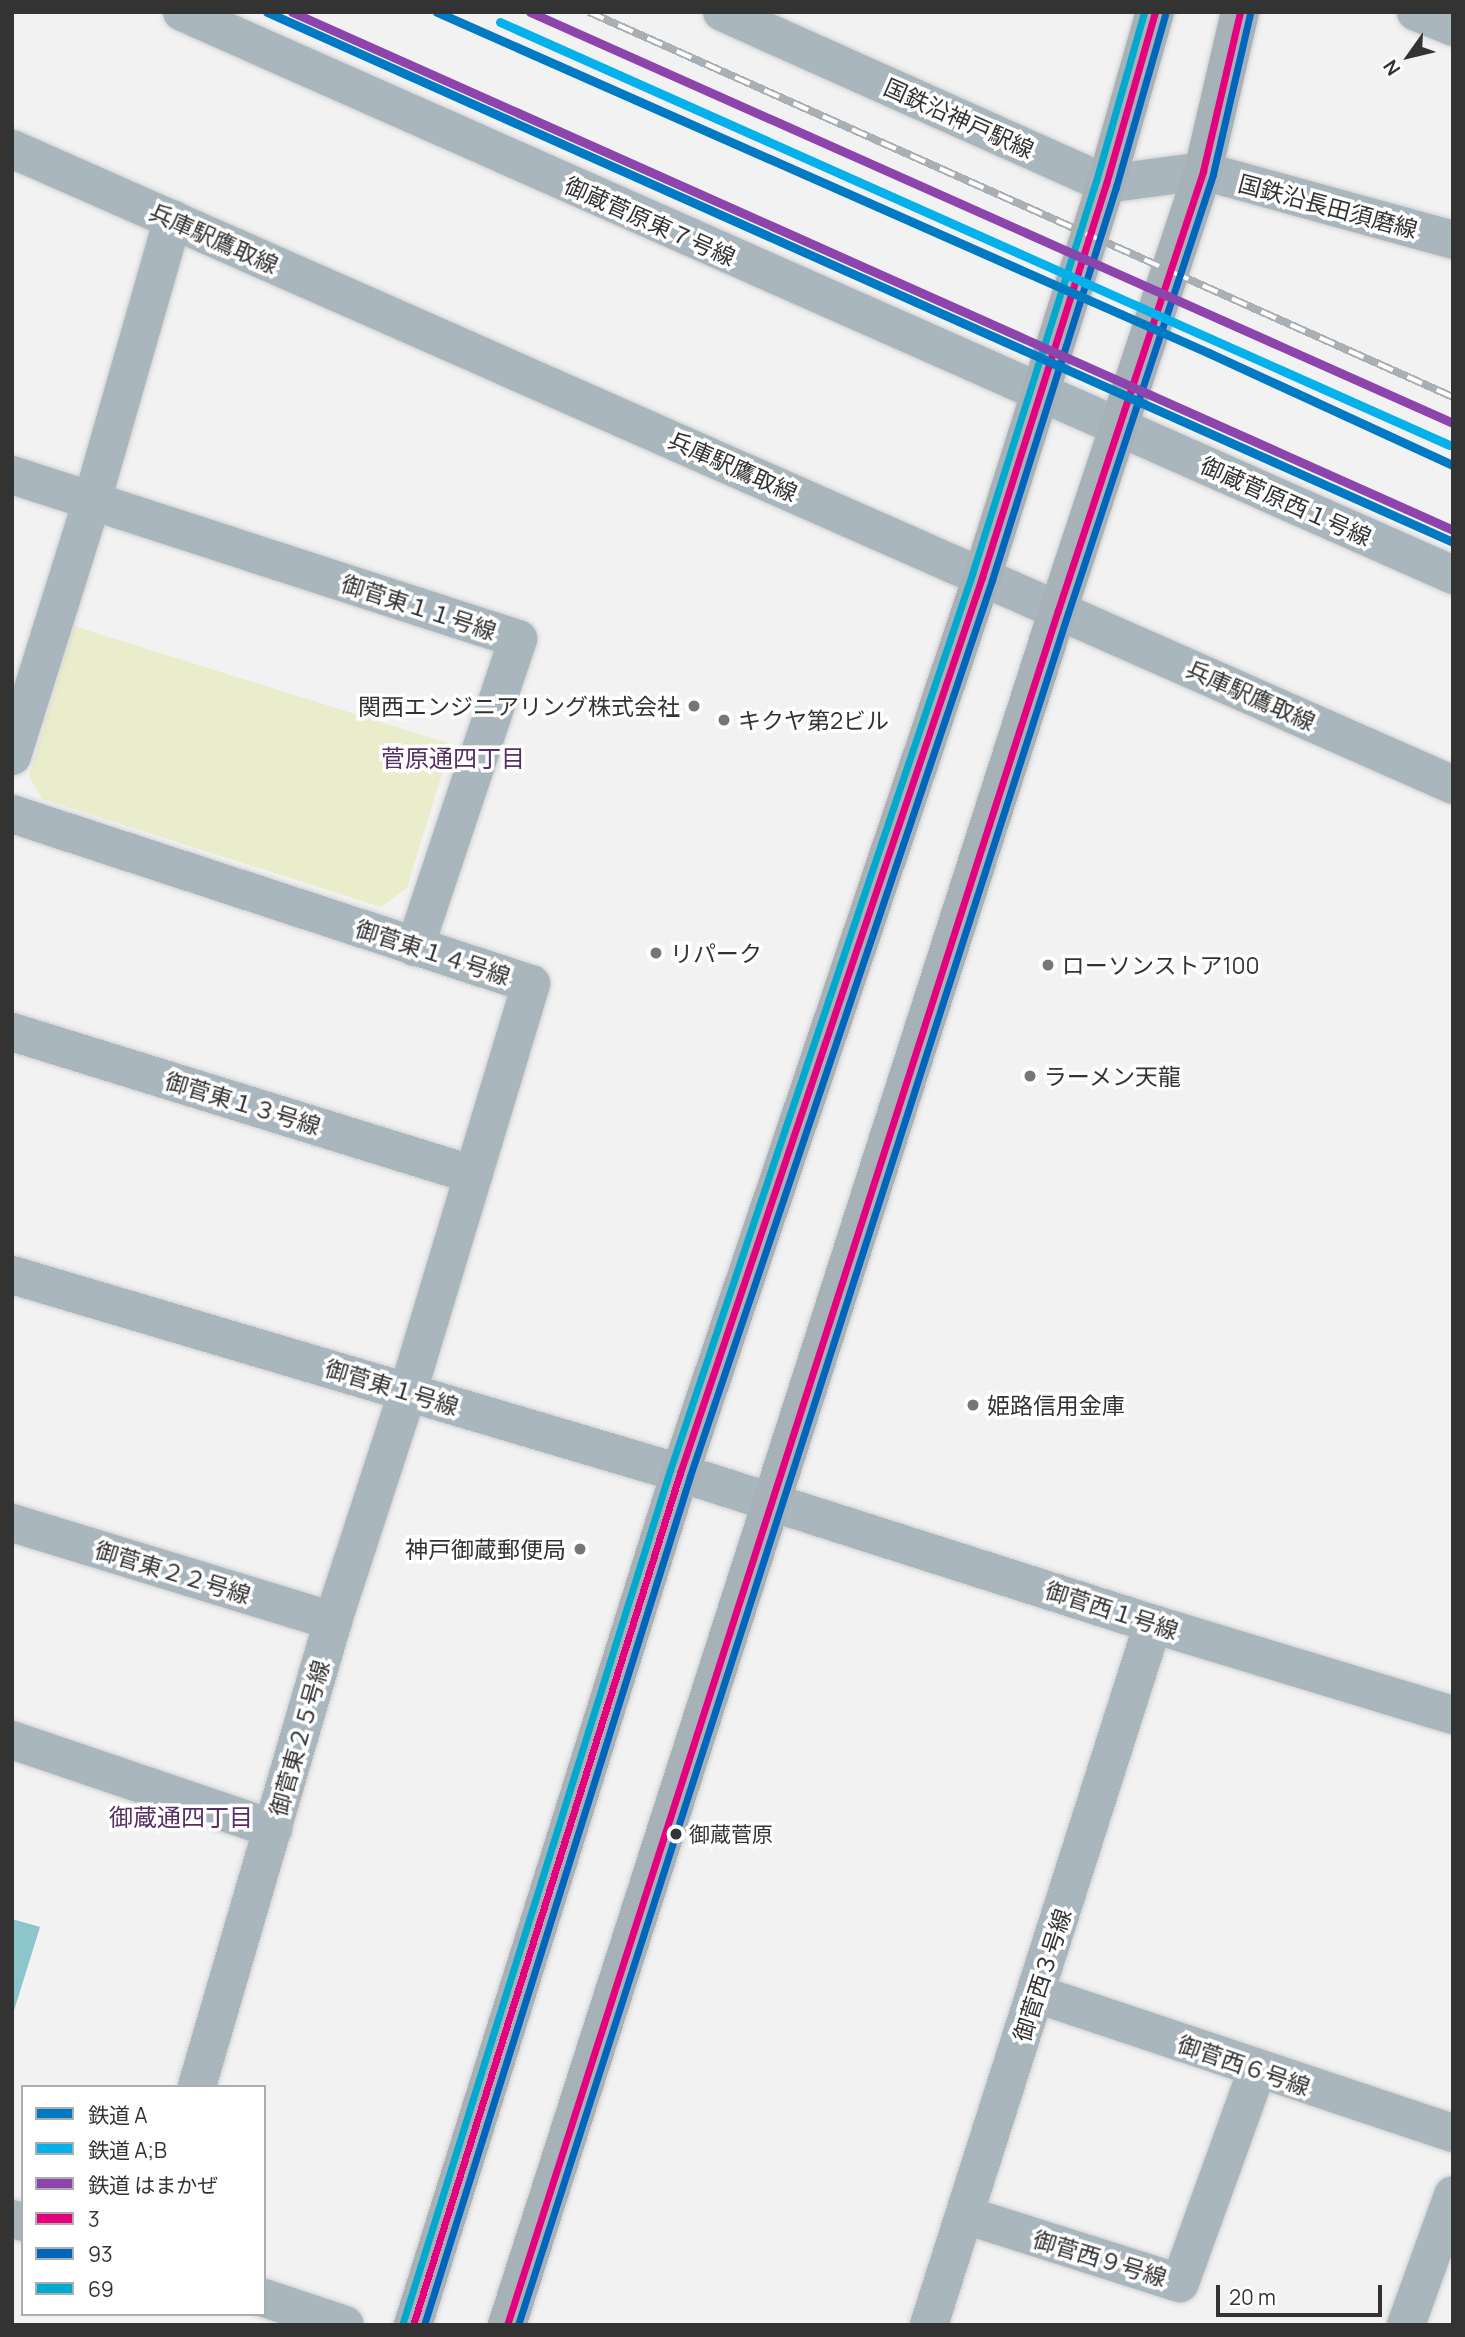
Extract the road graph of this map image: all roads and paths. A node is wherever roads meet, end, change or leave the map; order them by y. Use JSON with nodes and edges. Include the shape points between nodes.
{"nodes":[{"id":1,"x":182,"y":12,"type":"edge"},
{"id":2,"x":722,"y":12,"type":"edge"},
{"id":3,"x":1155,"y":12,"type":"edge"},
{"id":4,"x":1240,"y":12,"type":"edge"},
{"id":5,"x":1416,"y":12,"type":"edge"},
{"id":6,"x":1453,"y":27,"type":"edge"},
{"id":7,"x":12,"y":149,"type":"edge"},
{"id":8,"x":1203,"y":172,"type":"junction"},
{"id":9,"x":1106,"y":184,"type":"junction"},
{"id":10,"x":173,"y":219,"type":"junction"},
{"id":11,"x":1453,"y":240,"type":"edge"},
{"id":12,"x":1040,"y":395,"type":"junction"},
{"id":13,"x":1119,"y":427,"type":"junction"},
{"id":14,"x":12,"y":475,"type":"edge"},
{"id":15,"x":92,"y":501,"type":"junction"},
{"id":16,"x":1453,"y":576,"type":"edge"},
{"id":17,"x":982,"y":577,"type":"junction"},
{"id":18,"x":1058,"y":610,"type":"junction"},
{"id":19,"x":12,"y":756,"type":"edge"},
{"id":20,"x":1453,"y":785,"type":"edge"},
{"id":21,"x":12,"y":814,"type":"edge"},
{"id":22,"x":415,"y":947,"type":"junction"},
{"id":23,"x":12,"y":1032,"type":"edge"},
{"id":24,"x":473,"y":1175,"type":"junction"},
{"id":25,"x":12,"y":1275,"type":"edge"},
{"id":26,"x":408,"y":1391,"type":"junction"},
{"id":27,"x":680,"y":1473,"type":"junction"},
{"id":28,"x":771,"y":1503,"type":"junction"},
{"id":29,"x":12,"y":1524,"type":"edge"},
{"id":30,"x":333,"y":1621,"type":"junction"},
{"id":31,"x":1153,"y":1624,"type":"junction"},
{"id":32,"x":1453,"y":1715,"type":"edge"},
{"id":33,"x":12,"y":1740,"type":"edge"},
{"id":34,"x":273,"y":1829,"type":"junction"},
{"id":35,"x":1037,"y":1994,"type":"junction"},
{"id":36,"x":1257,"y":2070,"type":"junction"},
{"id":37,"x":198,"y":2085,"type":"edge"},
{"id":38,"x":1453,"y":2133,"type":"edge"},
{"id":39,"x":1453,"y":2195,"type":"edge"},
{"id":40,"x":965,"y":2215,"type":"junction"},
{"id":41,"x":266,"y":2299,"type":"edge"},
{"id":42,"x":345,"y":2325,"type":"edge"},
{"id":43,"x":413,"y":2325,"type":"edge"},
{"id":44,"x":507,"y":2325,"type":"edge"},
{"id":45,"x":929,"y":2325,"type":"edge"},
{"id":46,"x":1406,"y":2325,"type":"edge"}],
"edges":[{"from":1,"to":12,"type":"street","name":"御蔵菅原東７号線"},
{"from":2,"to":9,"type":"street","name":"国鉄沿神戸駅線"},
{"from":3,"to":9,"type":"highway"},
{"from":4,"to":8,"type":"highway"},
{"from":5,"to":6,"type":"street"},
{"from":7,"to":10,"type":"street","name":"兵庫駅鷹取線"},
{"from":8,"to":9,"type":"street"},
{"from":8,"to":11,"type":"street","name":"国鉄沿長田須磨線"},
{"from":8,"to":13,"type":"highway"},
{"from":9,"to":12,"type":"highway"},
{"from":10,"to":15,"type":"street"},
{"from":10,"to":17,"type":"street","name":"兵庫駅鷹取線"},
{"from":12,"to":13,"type":"street","name":"御蔵菅原東７号線"},
{"from":12,"to":17,"type":"highway"},
{"from":13,"to":16,"type":"street","name":"御蔵菅原西１号線"},
{"from":13,"to":18,"type":"highway"},
{"from":14,"to":15,"type":"street"},
{"from":15,"to":19,"type":"street"},
{"from":15,"to":22,"type":"street","name":"御菅東１１号線","via":[[518,639]]},
{"from":17,"to":18,"type":"street","name":"兵庫駅鷹取線"},
{"from":17,"to":27,"type":"highway"},
{"from":18,"to":20,"type":"street","name":"兵庫駅鷹取線"},
{"from":18,"to":28,"type":"highway"},
{"from":21,"to":22,"type":"street","name":"御菅東１４号線"},
{"from":22,"to":24,"type":"street","name":"御菅東１４号線","via":[[531,984]]},
{"from":23,"to":24,"type":"street","name":"御菅東１３号線"},
{"from":24,"to":26,"type":"street","name":"御菅東１４号線"},
{"from":25,"to":26,"type":"street","name":"御菅東１号線"},
{"from":26,"to":27,"type":"street","name":"御菅東１号線"},
{"from":26,"to":30,"type":"street","name":"御菅東２５号線"},
{"from":27,"to":28,"type":"street","name":"御菅東１号線"},
{"from":27,"to":43,"type":"highway"},
{"from":28,"to":31,"type":"street","name":"御菅西１号線"},
{"from":28,"to":44,"type":"highway"},
{"from":29,"to":30,"type":"street","name":"御菅東２２号線"},
{"from":30,"to":34,"type":"street","name":"御菅東２５号線"},
{"from":31,"to":32,"type":"street","name":"御菅西１号線"},
{"from":31,"to":35,"type":"street","name":"御菅西３号線"},
{"from":33,"to":34,"type":"street"},
{"from":34,"to":37,"type":"street","name":"御菅東２５号線"},
{"from":35,"to":36,"type":"street","name":"御菅西６号線"},
{"from":35,"to":40,"type":"street","name":"御菅西３号線"},
{"from":36,"to":38,"type":"street","name":"御菅西６号線"},
{"from":36,"to":40,"type":"street","name":"御菅西９号線","via":[[1180,2283]]},
{"from":39,"to":46,"type":"street"},
{"from":40,"to":45,"type":"street","name":"御菅西３号線"},
{"from":41,"to":42,"type":"street"}]}
